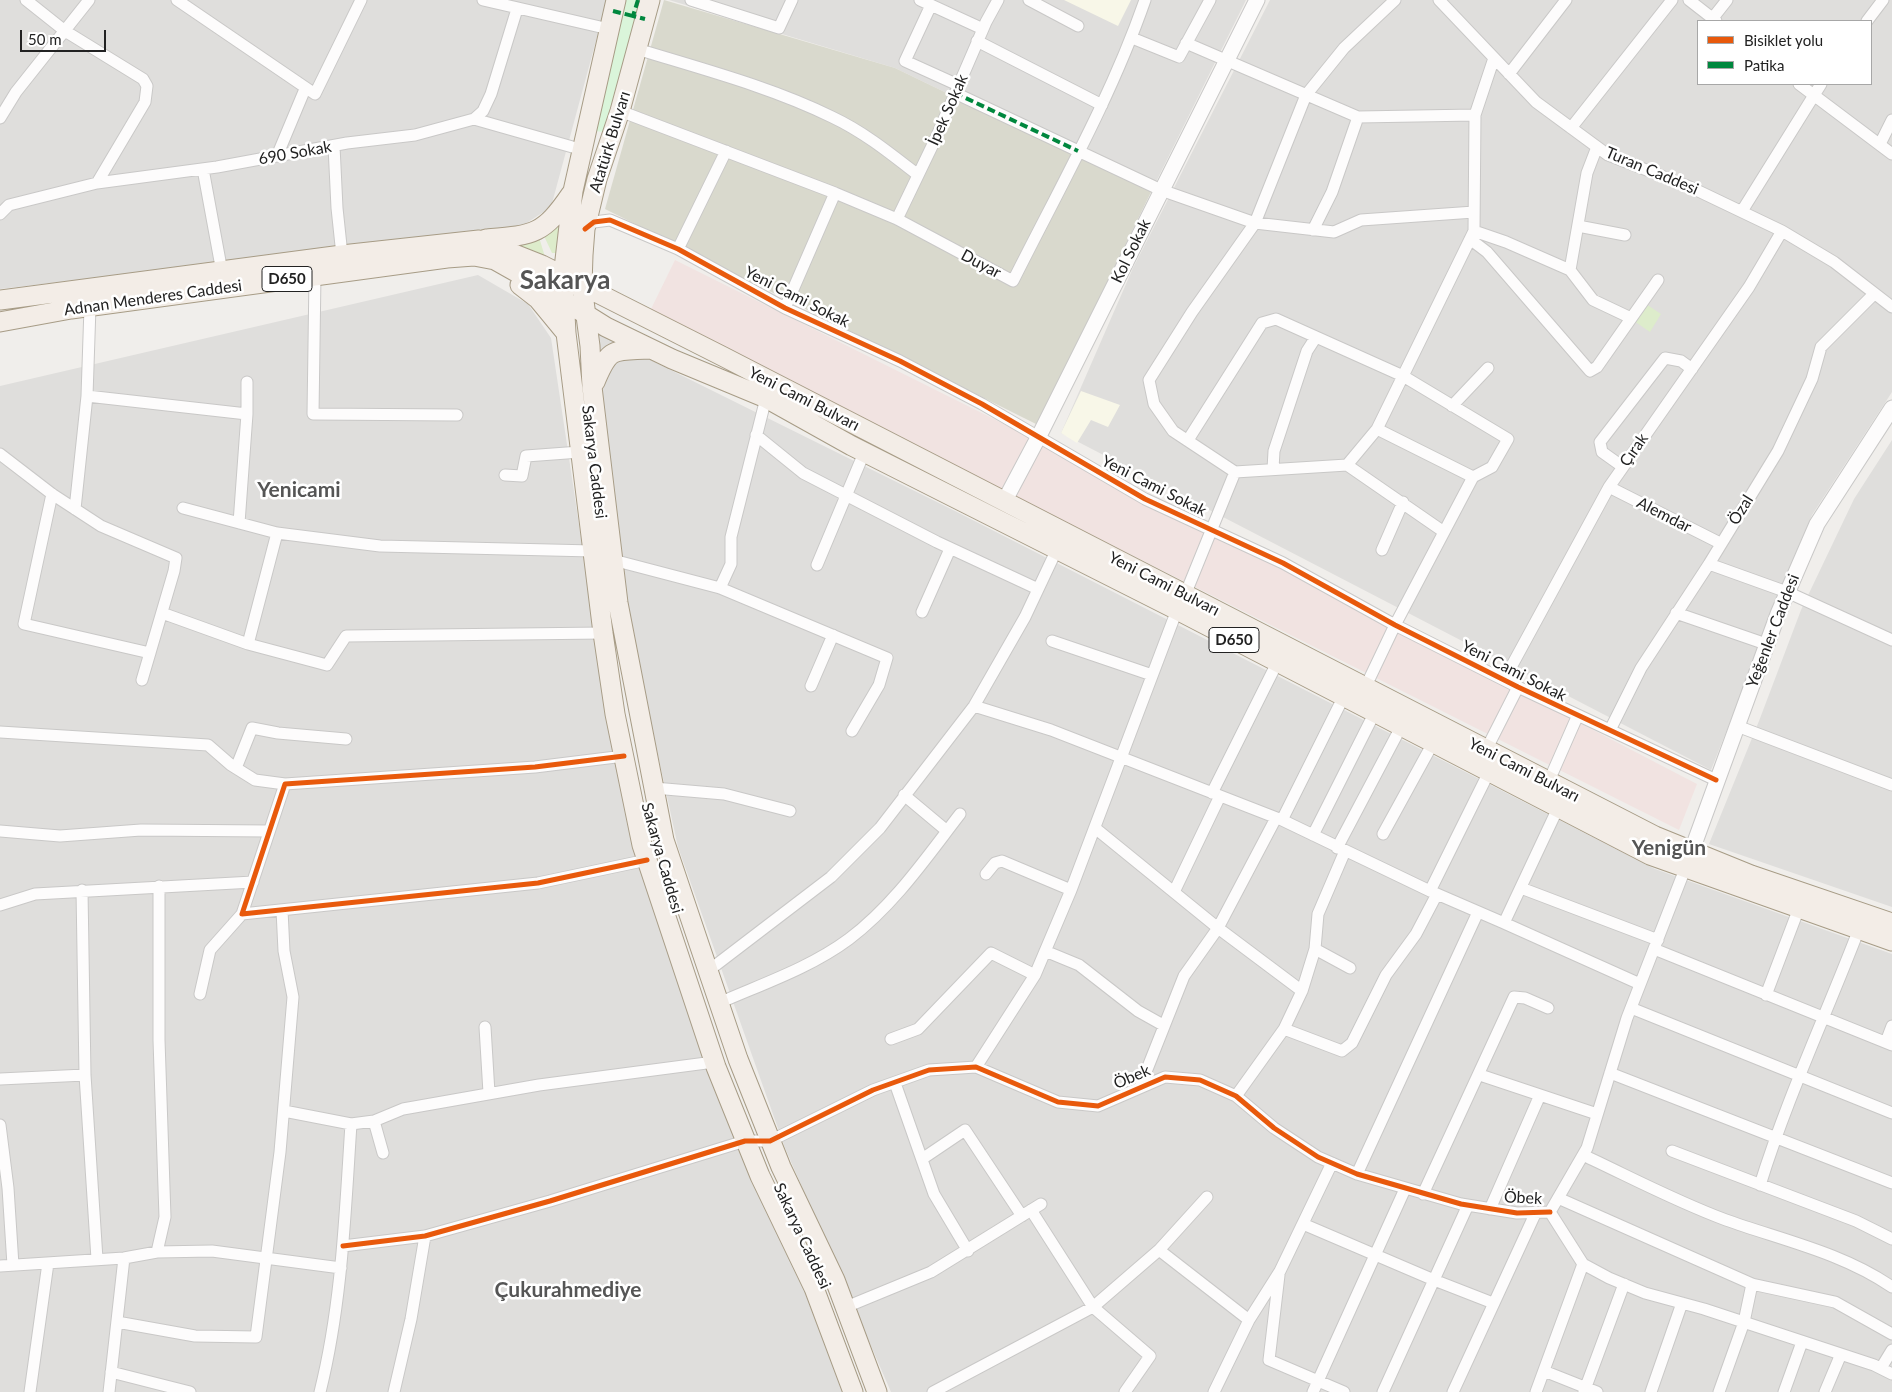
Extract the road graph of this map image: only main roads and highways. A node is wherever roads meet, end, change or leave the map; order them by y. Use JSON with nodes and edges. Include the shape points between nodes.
{"nodes":[{"id":1,"x":616,"y":0,"type":"edge"},
{"id":2,"x":650,"y":0,"type":"edge"},
{"id":3,"x":573,"y":191,"type":"junction"},
{"id":4,"x":479,"y":240,"type":"junction"},
{"id":5,"x":447,"y":258,"type":"junction"},
{"id":6,"x":583,"y":266,"type":"junction"},
{"id":7,"x":564,"y":276,"type":"junction"},
{"id":8,"x":582,"y":286,"type":"junction"},
{"id":9,"x":604,"y":298,"type":"junction"},
{"id":10,"x":0,"y":300,"type":"edge"},
{"id":11,"x":564,"y":300,"type":"junction"},
{"id":12,"x":586,"y":314,"type":"junction"},
{"id":13,"x":0,"y":322,"type":"edge"},
{"id":14,"x":566,"y":333,"type":"junction"},
{"id":15,"x":650,"y":349,"type":"junction"},
{"id":16,"x":592,"y":387,"type":"junction"},
{"id":17,"x":1181,"y":603,"type":"junction"},
{"id":18,"x":1688,"y":861,"type":"junction"},
{"id":19,"x":1892,"y":923,"type":"edge"},
{"id":20,"x":1892,"y":941,"type":"edge"},
{"id":21,"x":853,"y":1392,"type":"edge"},
{"id":22,"x":877,"y":1392,"type":"edge"}],
"edges":[{"from":1,"to":3,"type":"main road","name":"Atatürk Bulvarı"},
{"from":2,"to":6,"type":"main road","name":"Atatürk Bulvarı","via":[[620,111],[596,179],[585,229]]},
{"from":3,"to":4,"type":"main road","via":[[538,231],[524,236]]},
{"from":3,"to":7,"type":"main road","name":"Atatürk Bulvarı"},
{"from":4,"to":7,"type":"main road","name":"Adnan Menderes Caddesi","via":[[502,247]]},
{"from":4,"to":10,"type":"main road","name":"Adnan Menderes Caddesi"},
{"from":5,"to":11,"type":"main road","name":"Adnan Menderes Caddesi","number":"D650","via":[[474,256],[495,260]]},
{"from":5,"to":13,"type":"main road","name":"Adnan Menderes Caddesi","number":"D650"},
{"from":5,"to":14,"type":"main road","via":[[472,263],[530,291]]},
{"from":6,"to":8,"type":"main road","name":"Atatürk Bulvarı"},
{"from":6,"to":9,"type":"main road","via":[[589,281]]},
{"from":7,"to":8,"type":"main road","name":"Adnan Menderes Caddesi"},
{"from":7,"to":11,"type":"main road","name":"Atatürk Bulvarı"},
{"from":8,"to":9,"type":"main road","name":"Yeni Cami Bulvarı"},
{"from":8,"to":12,"type":"main road","name":"Sakarya Caddesi"},
{"from":9,"to":17,"type":"main road","name":"Yeni Cami Bulvarı","via":[[1004,502]]},
{"from":11,"to":12,"type":"main road","name":"Adnan Menderes Caddesi"},
{"from":11,"to":14,"type":"main road","name":"Sakarya Caddesi"},
{"from":12,"to":15,"type":"main road","name":"Yeni Cami Bulvarı","number":"D650"},
{"from":12,"to":16,"type":"main road","name":"Sakarya Caddesi"},
{"from":14,"to":21,"type":"main road","name":"Sakarya Caddesi","via":[[603,632],[624,756],[647,860],[714,1062],[745,1141],[814,1288]]},
{"from":15,"to":16,"type":"main road","via":[[617,350],[609,354]]},
{"from":15,"to":17,"type":"main road","name":"Yeni Cami Bulvarı","number":"D650","via":[[766,398],[864,453],[1057,549]]},
{"from":16,"to":22,"type":"main road","name":"Sakarya Caddesi","via":[[618,603],[664,840],[738,1059],[770,1141],[835,1280]]},
{"from":17,"to":18,"type":"main road","name":"Yeni Cami Bulvarı","via":[[1365,688],[1548,783]]},
{"from":17,"to":18,"type":"main road","name":"Yeni Cami Bulvarı","number":"D650","via":[[1277,663],[1650,856]]},
{"from":18,"to":19,"type":"main road","name":"Yeni Cami Bulvarı","via":[[1751,875]]},
{"from":18,"to":20,"type":"main road","name":"Yeni Cami Bulvarı","number":"D650","via":[[1799,908]]}]}
